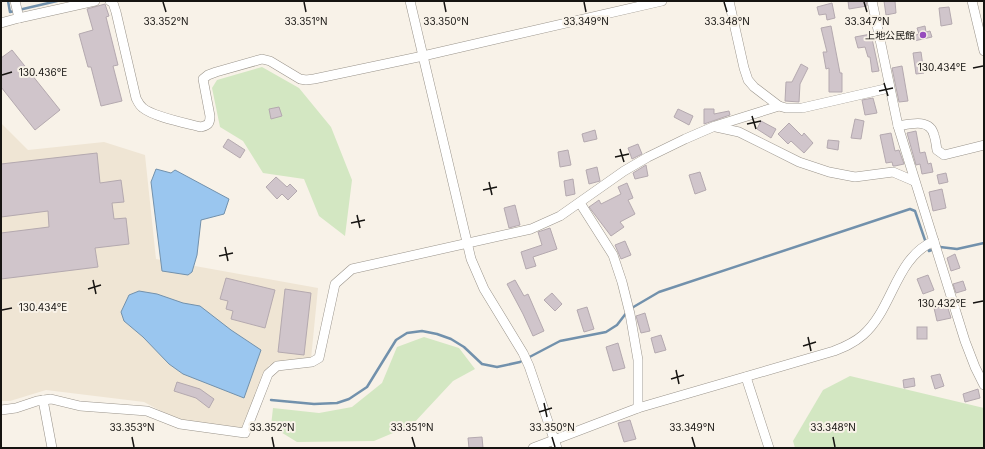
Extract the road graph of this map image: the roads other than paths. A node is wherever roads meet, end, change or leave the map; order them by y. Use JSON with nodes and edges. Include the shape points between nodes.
{"nodes":[{"id":1,"x":95,"y":1,"type":"edge"},
{"id":2,"x":110,"y":1,"type":"edge"},
{"id":3,"x":410,"y":1,"type":"edge"},
{"id":4,"x":662,"y":1,"type":"edge"},
{"id":5,"x":729,"y":1,"type":"edge"},
{"id":6,"x":872,"y":1,"type":"edge"},
{"id":7,"x":972,"y":1,"type":"edge"},
{"id":8,"x":15,"y":4,"type":"edge"},
{"id":9,"x":19,"y":18,"type":"junction"},
{"id":10,"x":1,"y":23,"type":"edge"},
{"id":11,"x":984,"y":51,"type":"edge"},
{"id":12,"x":423,"y":56,"type":"junction"},
{"id":13,"x":889,"y":88,"type":"junction"},
{"id":14,"x":780,"y":106,"type":"junction"},
{"id":15,"x":715,"y":126,"type":"junction"},
{"id":16,"x":898,"y":126,"type":"junction"},
{"id":17,"x":984,"y":145,"type":"edge"},
{"id":18,"x":914,"y":181,"type":"junction"},
{"id":19,"x":580,"y":203,"type":"junction"},
{"id":20,"x":934,"y":241,"type":"junction"},
{"id":21,"x":467,"y":244,"type":"junction"},
{"id":22,"x":746,"y":377,"type":"junction"},
{"id":23,"x":983,"y":382,"type":"edge"},
{"id":24,"x":42,"y":400,"type":"junction"},
{"id":25,"x":638,"y":408,"type":"junction"},
{"id":26,"x":1,"y":410,"type":"edge"},
{"id":27,"x":556,"y":444,"type":"edge"},
{"id":28,"x":52,"y":445,"type":"edge"},
{"id":29,"x":60,"y":448,"type":"edge"},
{"id":30,"x":534,"y":448,"type":"edge"},
{"id":31,"x":769,"y":448,"type":"edge"}],
"edges":[{"from":1,"to":9,"type":"street"},
{"from":2,"to":12,"type":"street","via":[[116,12],[139,104],[154,114],[201,127],[210,122],[203,79],[216,72],[262,59],[306,80]]},
{"from":3,"to":12,"type":"street"},
{"from":4,"to":12,"type":"street"},
{"from":5,"to":14,"type":"street","via":[[748,80]]},
{"from":6,"to":13,"type":"street"},
{"from":7,"to":11,"type":"street"},
{"from":8,"to":9,"type":"street"},
{"from":9,"to":10,"type":"street"},
{"from":12,"to":21,"type":"street"},
{"from":13,"to":14,"type":"street","via":[[802,108]]},
{"from":13,"to":16,"type":"street"},
{"from":14,"to":15,"type":"street"},
{"from":15,"to":18,"type":"street","via":[[739,132],[799,162],[830,172],[855,177],[893,172]]},
{"from":15,"to":19,"type":"street","via":[[648,157]]},
{"from":16,"to":17,"type":"street","via":[[929,126],[934,134],[937,150],[944,155]]},
{"from":16,"to":18,"type":"street"},
{"from":18,"to":20,"type":"street"},
{"from":19,"to":21,"type":"street","via":[[560,216],[531,229]]},
{"from":19,"to":25,"type":"street","via":[[613,255],[629,310],[638,360]]},
{"from":20,"to":22,"type":"street","via":[[913,255],[872,326],[854,342],[834,351]]},
{"from":20,"to":23,"type":"street","via":[[965,341]]},
{"from":21,"to":24,"type":"street","via":[[352,269],[335,284],[319,358],[312,362],[277,366],[268,374],[245,433],[180,424],[147,411],[80,406],[51,399]]},
{"from":21,"to":27,"type":"street","via":[[484,289],[529,366]]},
{"from":22,"to":25,"type":"street"},
{"from":22,"to":31,"type":"street"},
{"from":24,"to":26,"type":"street"},
{"from":24,"to":28,"type":"street"},
{"from":25,"to":27,"type":"street"},
{"from":27,"to":30,"type":"street"},
{"from":28,"to":29,"type":"street"}]}
